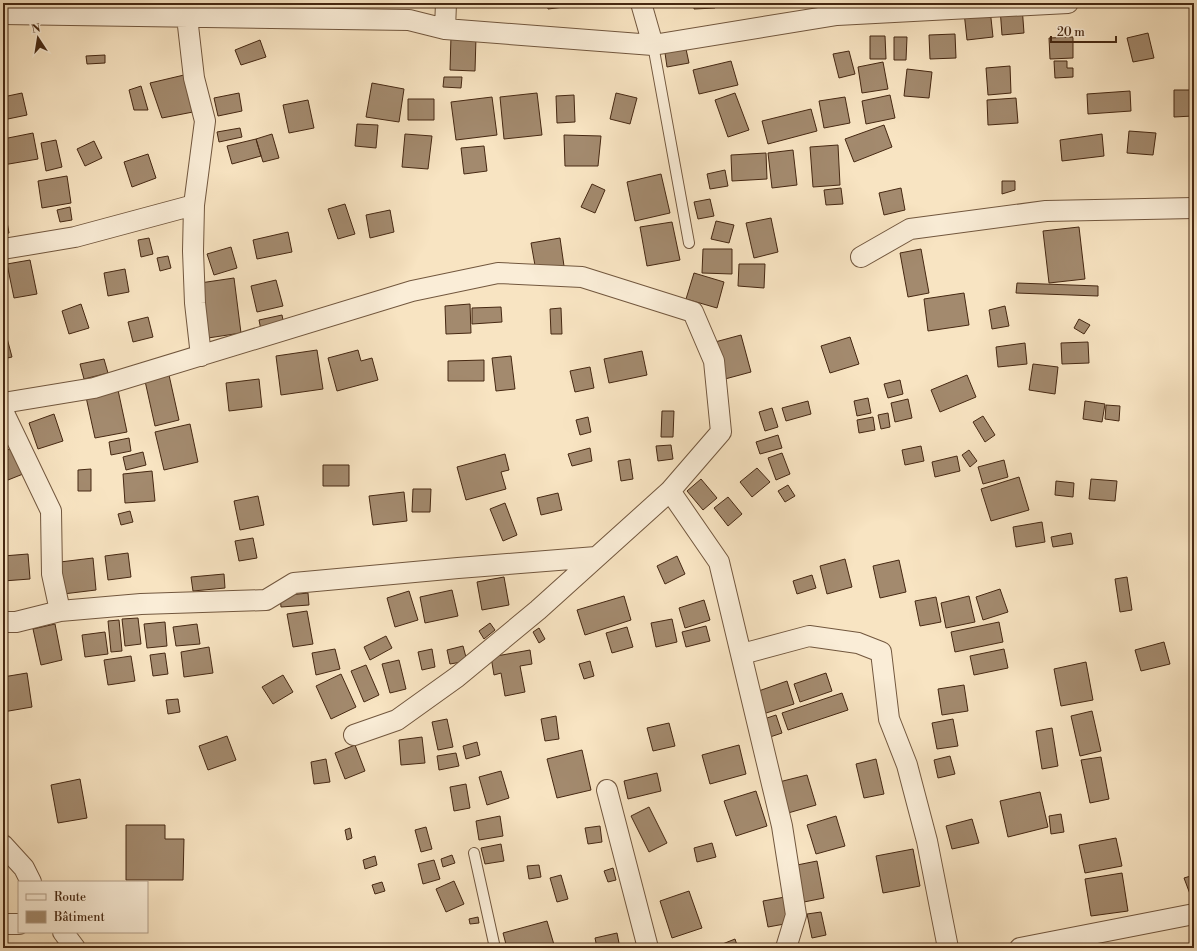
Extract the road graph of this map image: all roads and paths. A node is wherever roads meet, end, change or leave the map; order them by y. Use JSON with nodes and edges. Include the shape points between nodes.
{"nodes":[{"id":1,"x":446,"y":3,"type":"edge"},
{"id":2,"x":641,"y":3,"type":"edge"},
{"id":3,"x":1068,"y":3,"type":"edge"},
{"id":4,"x":858,"y":8,"type":"edge"},
{"id":5,"x":3,"y":14,"type":"edge"},
{"id":6,"x":186,"y":16,"type":"junction"},
{"id":7,"x":445,"y":29,"type":"junction"},
{"id":8,"x":653,"y":45,"type":"junction"},
{"id":9,"x":194,"y":205,"type":"junction"},
{"id":10,"x":1194,"y":208,"type":"edge"},
{"id":11,"x":689,"y":243,"type":"dead end"},
{"id":12,"x":3,"y":249,"type":"edge"},
{"id":13,"x":861,"y":257,"type":"dead end"},
{"id":14,"x":201,"y":356,"type":"junction"},
{"id":15,"x":3,"y":403,"type":"edge"},
{"id":16,"x":3,"y":411,"type":"edge"},
{"id":17,"x":670,"y":491,"type":"junction"},
{"id":18,"x":596,"y":557,"type":"junction"},
{"id":19,"x":60,"y":611,"type":"junction"},
{"id":20,"x":3,"y":622,"type":"edge"},
{"id":21,"x":742,"y":654,"type":"junction"},
{"id":22,"x":354,"y":735,"type":"dead end"},
{"id":23,"x":607,"y":790,"type":"dead end"},
{"id":24,"x":3,"y":846,"type":"edge"},
{"id":25,"x":474,"y":853,"type":"dead end"},
{"id":26,"x":31,"y":881,"type":"edge"},
{"id":27,"x":1194,"y":914,"type":"edge"},
{"id":28,"x":3,"y":924,"type":"edge"},
{"id":29,"x":18,"y":924,"type":"edge"},
{"id":30,"x":64,"y":933,"type":"edge"},
{"id":31,"x":75,"y":948,"type":"edge"},
{"id":32,"x":495,"y":948,"type":"edge"},
{"id":33,"x":648,"y":948,"type":"edge"},
{"id":34,"x":786,"y":948,"type":"edge"},
{"id":35,"x":948,"y":948,"type":"edge"},
{"id":36,"x":1020,"y":948,"type":"edge"}],
"edges":[{"from":1,"to":7,"type":"street"},
{"from":2,"to":8,"type":"street"},
{"from":3,"to":4,"type":"street"},
{"from":4,"to":8,"type":"street","via":[[837,15]]},
{"from":5,"to":6,"type":"street"},
{"from":6,"to":7,"type":"street","via":[[409,20]]},
{"from":6,"to":9,"type":"street","via":[[194,78],[205,121]]},
{"from":7,"to":8,"type":"street"},
{"from":8,"to":11,"type":"lane"},
{"from":9,"to":12,"type":"street","via":[[75,237]]},
{"from":9,"to":14,"type":"street","via":[[195,303]]},
{"from":10,"to":13,"type":"street","via":[[1046,211],[910,229]]},
{"from":14,"to":15,"type":"street","via":[[94,388]]},
{"from":14,"to":17,"type":"street","via":[[412,291],[498,273],[582,277],[693,312],[714,361],[721,432]]},
{"from":16,"to":19,"type":"street","via":[[51,511],[52,574]]},
{"from":17,"to":18,"type":"street"},
{"from":17,"to":21,"type":"street","via":[[719,562]]},
{"from":18,"to":19,"type":"street","via":[[294,583],[266,600],[140,604]]},
{"from":18,"to":22,"type":"street","via":[[538,610],[457,677],[396,720]]},
{"from":19,"to":20,"type":"street","via":[[16,622]]},
{"from":21,"to":34,"type":"street","via":[[782,826],[796,915]]},
{"from":21,"to":35,"type":"street","via":[[809,636],[858,644],[881,652],[889,719],[907,765],[927,841]]},
{"from":23,"to":33,"type":"street"},
{"from":24,"to":26,"type":"street","via":[[24,868]]},
{"from":25,"to":32,"type":"lane"},
{"from":27,"to":36,"type":"street"},
{"from":28,"to":29,"type":"street"},
{"from":30,"to":31,"type":"street"}]}
